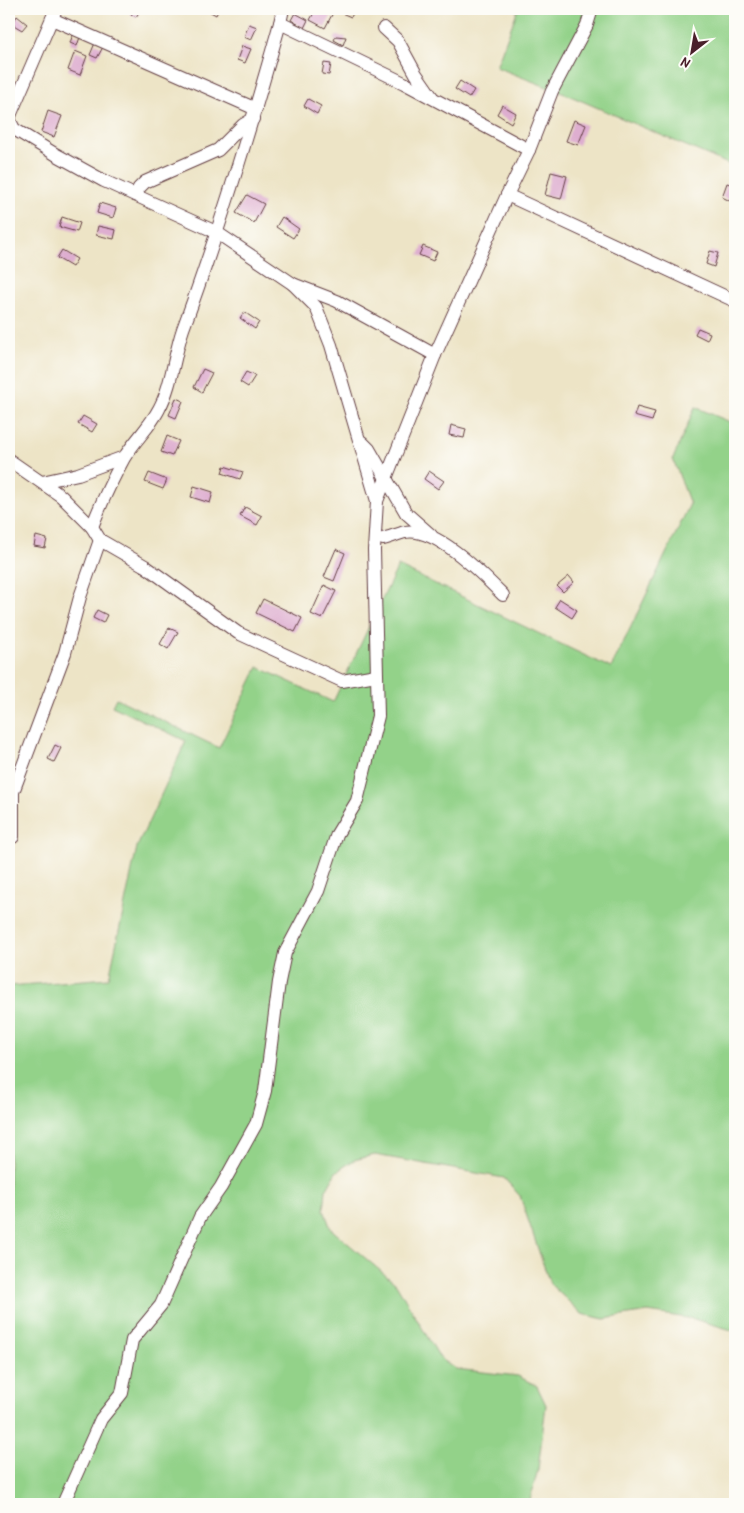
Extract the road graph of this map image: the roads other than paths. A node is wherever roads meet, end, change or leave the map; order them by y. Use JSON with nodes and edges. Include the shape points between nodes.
{"nodes":[{"id":1,"x":283,"y":9,"type":"edge"},
{"id":2,"x":592,"y":9,"type":"edge"},
{"id":3,"x":54,"y":14,"type":"edge"},
{"id":4,"x":280,"y":23,"type":"junction"},
{"id":5,"x":384,"y":28,"type":"dead end"},
{"id":6,"x":433,"y":99,"type":"junction"},
{"id":7,"x":254,"y":114,"type":"junction"},
{"id":8,"x":9,"y":118,"type":"edge"},
{"id":9,"x":529,"y":150,"type":"junction"},
{"id":10,"x":135,"y":195,"type":"junction"},
{"id":11,"x":507,"y":195,"type":"junction"},
{"id":12,"x":216,"y":232,"type":"junction"},
{"id":13,"x":293,"y":284,"type":"junction"},
{"id":14,"x":735,"y":301,"type":"edge"},
{"id":15,"x":435,"y":355,"type":"junction"},
{"id":16,"x":358,"y":438,"type":"junction"},
{"id":17,"x":124,"y":458,"type":"junction"},
{"id":18,"x":9,"y":460,"type":"edge"},
{"id":19,"x":386,"y":480,"type":"junction"},
{"id":20,"x":42,"y":482,"type":"junction"},
{"id":21,"x":377,"y":501,"type":"junction"},
{"id":22,"x":92,"y":527,"type":"junction"},
{"id":23,"x":434,"y":538,"type":"junction"},
{"id":24,"x":383,"y":539,"type":"dead end"},
{"id":25,"x":100,"y":540,"type":"junction"},
{"id":26,"x":503,"y":595,"type":"dead end"},
{"id":27,"x":376,"y":675,"type":"junction"},
{"id":28,"x":13,"y":837,"type":"dead end"},
{"id":29,"x":63,"y":1504,"type":"edge"}],
"edges":[{"from":1,"to":4,"type":"street"},
{"from":2,"to":9,"type":"street","via":[[587,25],[552,91]]},
{"from":3,"to":7,"type":"street"},
{"from":3,"to":8,"type":"street"},
{"from":4,"to":6,"type":"street"},
{"from":4,"to":7,"type":"street"},
{"from":5,"to":6,"type":"street","via":[[398,41]]},
{"from":6,"to":9,"type":"street"},
{"from":7,"to":10,"type":"street","via":[[218,150],[145,182]]},
{"from":7,"to":12,"type":"street"},
{"from":8,"to":10,"type":"street","via":[[14,129],[96,177]]},
{"from":9,"to":11,"type":"street"},
{"from":10,"to":12,"type":"street"},
{"from":11,"to":14,"type":"street"},
{"from":11,"to":15,"type":"street"},
{"from":12,"to":13,"type":"street"},
{"from":12,"to":17,"type":"street","via":[[159,409]]},
{"from":13,"to":15,"type":"street","via":[[337,302]]},
{"from":13,"to":16,"type":"street","via":[[316,307],[331,345]]},
{"from":15,"to":19,"type":"street"},
{"from":16,"to":19,"type":"street","via":[[369,449]]},
{"from":16,"to":21,"type":"street"},
{"from":17,"to":20,"type":"street"},
{"from":17,"to":22,"type":"street"},
{"from":18,"to":20,"type":"street"},
{"from":19,"to":21,"type":"street"},
{"from":19,"to":23,"type":"street","via":[[406,513]]},
{"from":20,"to":22,"type":"street"},
{"from":21,"to":27,"type":"street","via":[[374,550]]},
{"from":22,"to":25,"type":"street"},
{"from":23,"to":24,"type":"street","via":[[406,532]]},
{"from":23,"to":26,"type":"street","via":[[482,574]]},
{"from":25,"to":27,"type":"street","via":[[145,566],[238,633],[342,681]]},
{"from":25,"to":28,"type":"street","via":[[65,653],[13,792]]},
{"from":27,"to":29,"type":"street","via":[[378,716],[357,801],[337,834],[318,891],[285,954],[265,1091],[256,1124],[200,1216],[160,1305],[132,1340],[122,1393],[100,1419]]}]}
